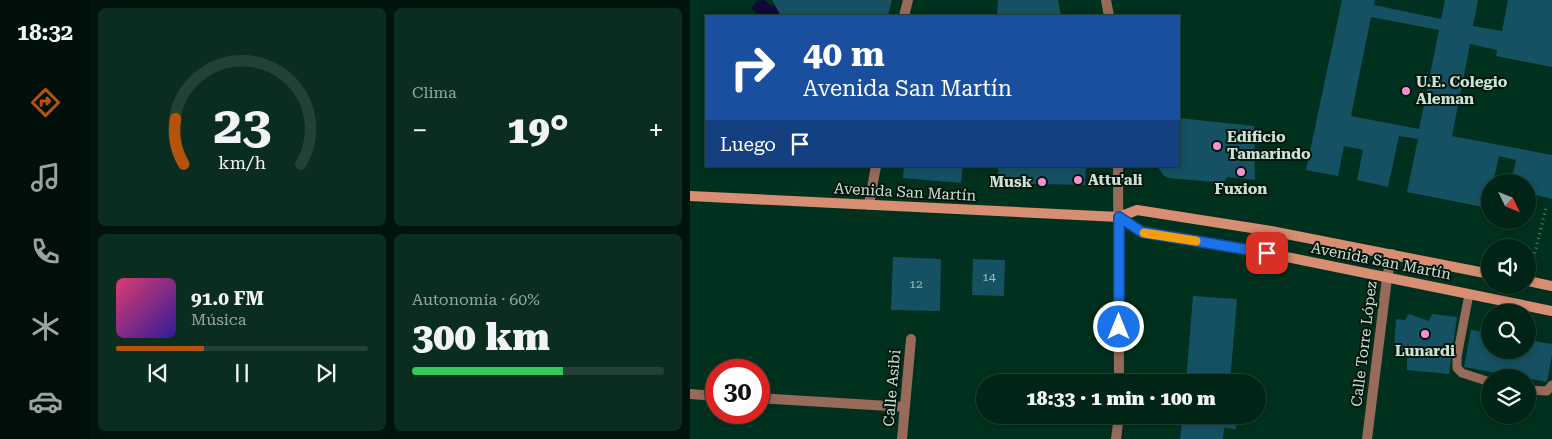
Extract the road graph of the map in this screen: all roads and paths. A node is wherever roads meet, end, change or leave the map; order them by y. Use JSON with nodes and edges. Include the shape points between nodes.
{"nodes":[{"id":1,"x":908,"y":0,"type":"edge"},
{"id":2,"x":1106,"y":0,"type":"edge"},
{"id":3,"x":904,"y":15,"type":"edge"},
{"id":4,"x":1109,"y":15,"type":"edge"},
{"id":5,"x":876,"y":167,"type":"edge"},
{"id":6,"x":1118,"y":167,"type":"edge"},
{"id":7,"x":690,"y":196,"type":"edge"},
{"id":8,"x":869,"y":205,"type":"junction"},
{"id":9,"x":1546,"y":208,"type":"dead end"},
{"id":10,"x":1119,"y":217,"type":"junction"},
{"id":11,"x":1536,"y":248,"type":"edge"},
{"id":12,"x":1392,"y":254,"type":"junction"},
{"id":13,"x":1481,"y":272,"type":"edge"},
{"id":14,"x":1387,"y":278,"type":"junction"},
{"id":15,"x":1536,"y":279,"type":"edge"},
{"id":16,"x":1552,"y":286,"type":"edge"},
{"id":17,"x":1469,"y":294,"type":"junction"},
{"id":18,"x":1552,"y":311,"type":"edge"},
{"id":19,"x":911,"y":339,"type":"dead end"},
{"id":20,"x":1119,"y":374,"type":"edge"},
{"id":21,"x":1481,"y":379,"type":"edge"},
{"id":22,"x":1552,"y":385,"type":"edge"},
{"id":23,"x":1536,"y":391,"type":"edge"},
{"id":24,"x":690,"y":394,"type":"edge"},
{"id":25,"x":705,"y":395,"type":"edge"},
{"id":26,"x":770,"y":399,"type":"edge"},
{"id":27,"x":905,"y":407,"type":"junction"},
{"id":28,"x":1118,"y":424,"type":"edge"},
{"id":29,"x":902,"y":439,"type":"edge"},
{"id":30,"x":1116,"y":439,"type":"edge"},
{"id":31,"x":1367,"y":439,"type":"edge"}],
"edges":[{"from":1,"to":3,"type":"street"},
{"from":2,"to":4,"type":"street"},
{"from":5,"to":8,"type":"street"},
{"from":6,"to":10,"type":"street"},
{"from":7,"to":8,"type":"main road","name":"Avenida San Martín"},
{"from":8,"to":10,"type":"main road","name":"Avenida San Martín"},
{"from":9,"to":11,"type":"path"},
{"from":10,"to":12,"type":"main road","name":"Avenida San Martín","via":[[1137,210]]},
{"from":10,"to":14,"type":"main road","name":"Avenida San Martín","via":[[1142,232]]},
{"from":10,"to":20,"type":"street"},
{"from":12,"to":13,"type":"main road","name":"Avenida San Martín"},
{"from":12,"to":14,"type":"street","name":"Calle Torre López"},
{"from":14,"to":17,"type":"main road","name":"Avenida San Martín"},
{"from":14,"to":31,"type":"street","name":"Calle Torre López"},
{"from":15,"to":16,"type":"main road"},
{"from":17,"to":18,"type":"main road","name":"Avenida San Martín"},
{"from":17,"to":21,"type":"lane","via":[[1457,368]]},
{"from":19,"to":27,"type":"street","name":"Calle Asibi"},
{"from":22,"to":23,"type":"lane","via":[[1547,392]]},
{"from":24,"to":25,"type":"street"},
{"from":26,"to":27,"type":"street"},
{"from":27,"to":29,"type":"street","name":"Calle Asibi"},
{"from":28,"to":30,"type":"street"}]}
